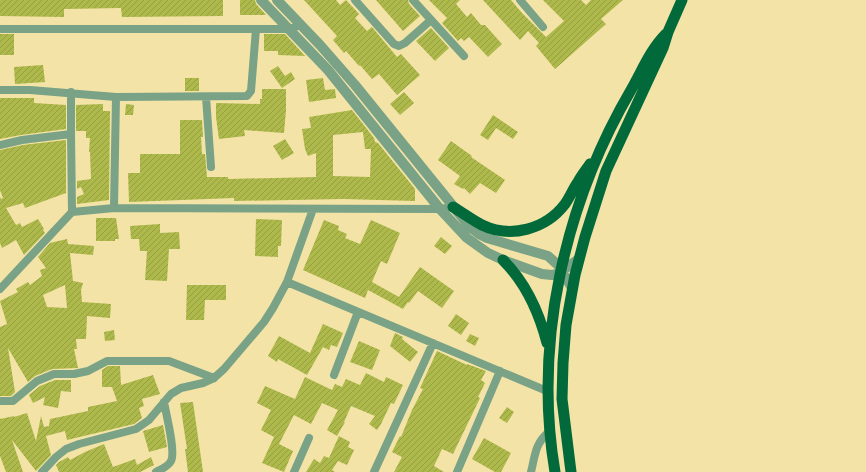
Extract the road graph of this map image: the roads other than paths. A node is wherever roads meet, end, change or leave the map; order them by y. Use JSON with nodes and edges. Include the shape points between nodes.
{"nodes":[{"id":1,"x":261,"y":0,"type":"edge"},
{"id":2,"x":277,"y":0,"type":"edge"},
{"id":3,"x":355,"y":0,"type":"edge"},
{"id":4,"x":413,"y":0,"type":"edge"},
{"id":5,"x":520,"y":0,"type":"edge"},
{"id":6,"x":682,"y":0,"type":"edge"},
{"id":7,"x":432,"y":20,"type":"junction"},
{"id":8,"x":301,"y":25,"type":"junction"},
{"id":9,"x":543,"y":27,"type":"dead end"},
{"id":10,"x":0,"y":29,"type":"edge"},
{"id":11,"x":256,"y":29,"type":"junction"},
{"id":12,"x":289,"y":29,"type":"junction"},
{"id":13,"x":668,"y":32,"type":"junction"},
{"id":14,"x":464,"y":56,"type":"dead end"},
{"id":15,"x":0,"y":90,"type":"edge"},
{"id":16,"x":71,"y":92,"type":"junction"},
{"id":17,"x":116,"y":97,"type":"junction"},
{"id":18,"x":206,"y":97,"type":"junction"},
{"id":19,"x":71,"y":134,"type":"junction"},
{"id":20,"x":0,"y":145,"type":"edge"},
{"id":21,"x":602,"y":146,"type":"junction"},
{"id":22,"x":211,"y":168,"type":"dead end"},
{"id":23,"x":453,"y":207,"type":"junction"},
{"id":24,"x":114,"y":208,"type":"junction"},
{"id":25,"x":313,"y":209,"type":"junction"},
{"id":26,"x":440,"y":209,"type":"junction"},
{"id":27,"x":72,"y":212,"type":"junction"},
{"id":28,"x":579,"y":259,"type":"junction"},
{"id":29,"x":503,"y":260,"type":"junction"},
{"id":30,"x":562,"y":271,"type":"junction"},
{"id":31,"x":287,"y":282,"type":"junction"},
{"id":32,"x":572,"y":288,"type":"junction"},
{"id":33,"x":0,"y":289,"type":"edge"},
{"id":34,"x":358,"y":312,"type":"junction"},
{"id":35,"x":432,"y":343,"type":"junction"},
{"id":36,"x":549,"y":348,"type":"junction"},
{"id":37,"x":500,"y":371,"type":"junction"},
{"id":38,"x":334,"y":375,"type":"dead end"},
{"id":39,"x":214,"y":378,"type":"junction"},
{"id":40,"x":547,"y":391,"type":"junction"},
{"id":41,"x":0,"y":401,"type":"edge"},
{"id":42,"x":164,"y":402,"type":"junction"},
{"id":43,"x":549,"y":432,"type":"junction"},
{"id":44,"x":309,"y":438,"type":"dead end"},
{"id":45,"x":42,"y":472,"type":"edge"},
{"id":46,"x":156,"y":472,"type":"edge"},
{"id":47,"x":294,"y":472,"type":"edge"},
{"id":48,"x":374,"y":472,"type":"edge"},
{"id":49,"x":457,"y":472,"type":"edge"},
{"id":50,"x":531,"y":472,"type":"edge"},
{"id":51,"x":554,"y":472,"type":"edge"},
{"id":52,"x":571,"y":472,"type":"edge"}],
"edges":[{"from":1,"to":12,"type":"street"},
{"from":2,"to":8,"type":"street"},
{"from":3,"to":7,"type":"street","via":[[394,44],[399,46]]},
{"from":4,"to":7,"type":"street"},
{"from":5,"to":9,"type":"street"},
{"from":6,"to":13,"type":"main road"},
{"from":7,"to":14,"type":"street"},
{"from":8,"to":12,"type":"street"},
{"from":8,"to":23,"type":"street","via":[[355,85]]},
{"from":10,"to":11,"type":"street"},
{"from":11,"to":12,"type":"street"},
{"from":11,"to":18,"type":"street","via":[[251,91],[247,96],[240,97]]},
{"from":12,"to":26,"type":"street","via":[[328,70]]},
{"from":13,"to":21,"type":"main road","via":[[654,47]]},
{"from":13,"to":28,"type":"main road","via":[[606,171]]},
{"from":15,"to":16,"type":"street"},
{"from":16,"to":17,"type":"street"},
{"from":16,"to":19,"type":"street"},
{"from":17,"to":18,"type":"street"},
{"from":17,"to":24,"type":"street"},
{"from":18,"to":22,"type":"street"},
{"from":19,"to":20,"type":"street"},
{"from":19,"to":27,"type":"street"},
{"from":21,"to":23,"type":"main road","via":[[566,203],[551,218],[532,229],[495,229],[482,225]]},
{"from":21,"to":30,"type":"main road","via":[[580,200]]},
{"from":23,"to":26,"type":"street"},
{"from":23,"to":30,"type":"street","via":[[479,234],[548,256]]},
{"from":24,"to":25,"type":"street"},
{"from":24,"to":27,"type":"street"},
{"from":25,"to":26,"type":"street"},
{"from":25,"to":31,"type":"street"},
{"from":26,"to":29,"type":"street","via":[[467,238]]},
{"from":27,"to":33,"type":"street"},
{"from":28,"to":30,"type":"street"},
{"from":28,"to":32,"type":"main road"},
{"from":29,"to":30,"type":"street","via":[[546,275]]},
{"from":29,"to":36,"type":"main road","via":[[525,286]]},
{"from":30,"to":32,"type":"street"},
{"from":30,"to":36,"type":"main road","via":[[554,300]]},
{"from":31,"to":34,"type":"street"},
{"from":31,"to":39,"type":"street","via":[[264,322]]},
{"from":32,"to":52,"type":"main road","via":[[566,325],[562,399]]},
{"from":34,"to":35,"type":"street"},
{"from":34,"to":38,"type":"street"},
{"from":35,"to":37,"type":"street"},
{"from":35,"to":48,"type":"street"},
{"from":36,"to":40,"type":"main road"},
{"from":37,"to":40,"type":"street"},
{"from":37,"to":49,"type":"street"},
{"from":39,"to":41,"type":"street","via":[[169,361],[107,362],[88,371],[54,374],[37,381],[13,401]]},
{"from":39,"to":42,"type":"street","via":[[203,384],[180,388]]},
{"from":40,"to":43,"type":"main road"},
{"from":42,"to":45,"type":"street","via":[[149,420],[136,429],[66,449]]},
{"from":42,"to":46,"type":"street","via":[[173,451],[172,460],[168,466]]},
{"from":43,"to":50,"type":"street","via":[[542,437]]},
{"from":43,"to":51,"type":"main road"},
{"from":44,"to":47,"type":"street"}]}
